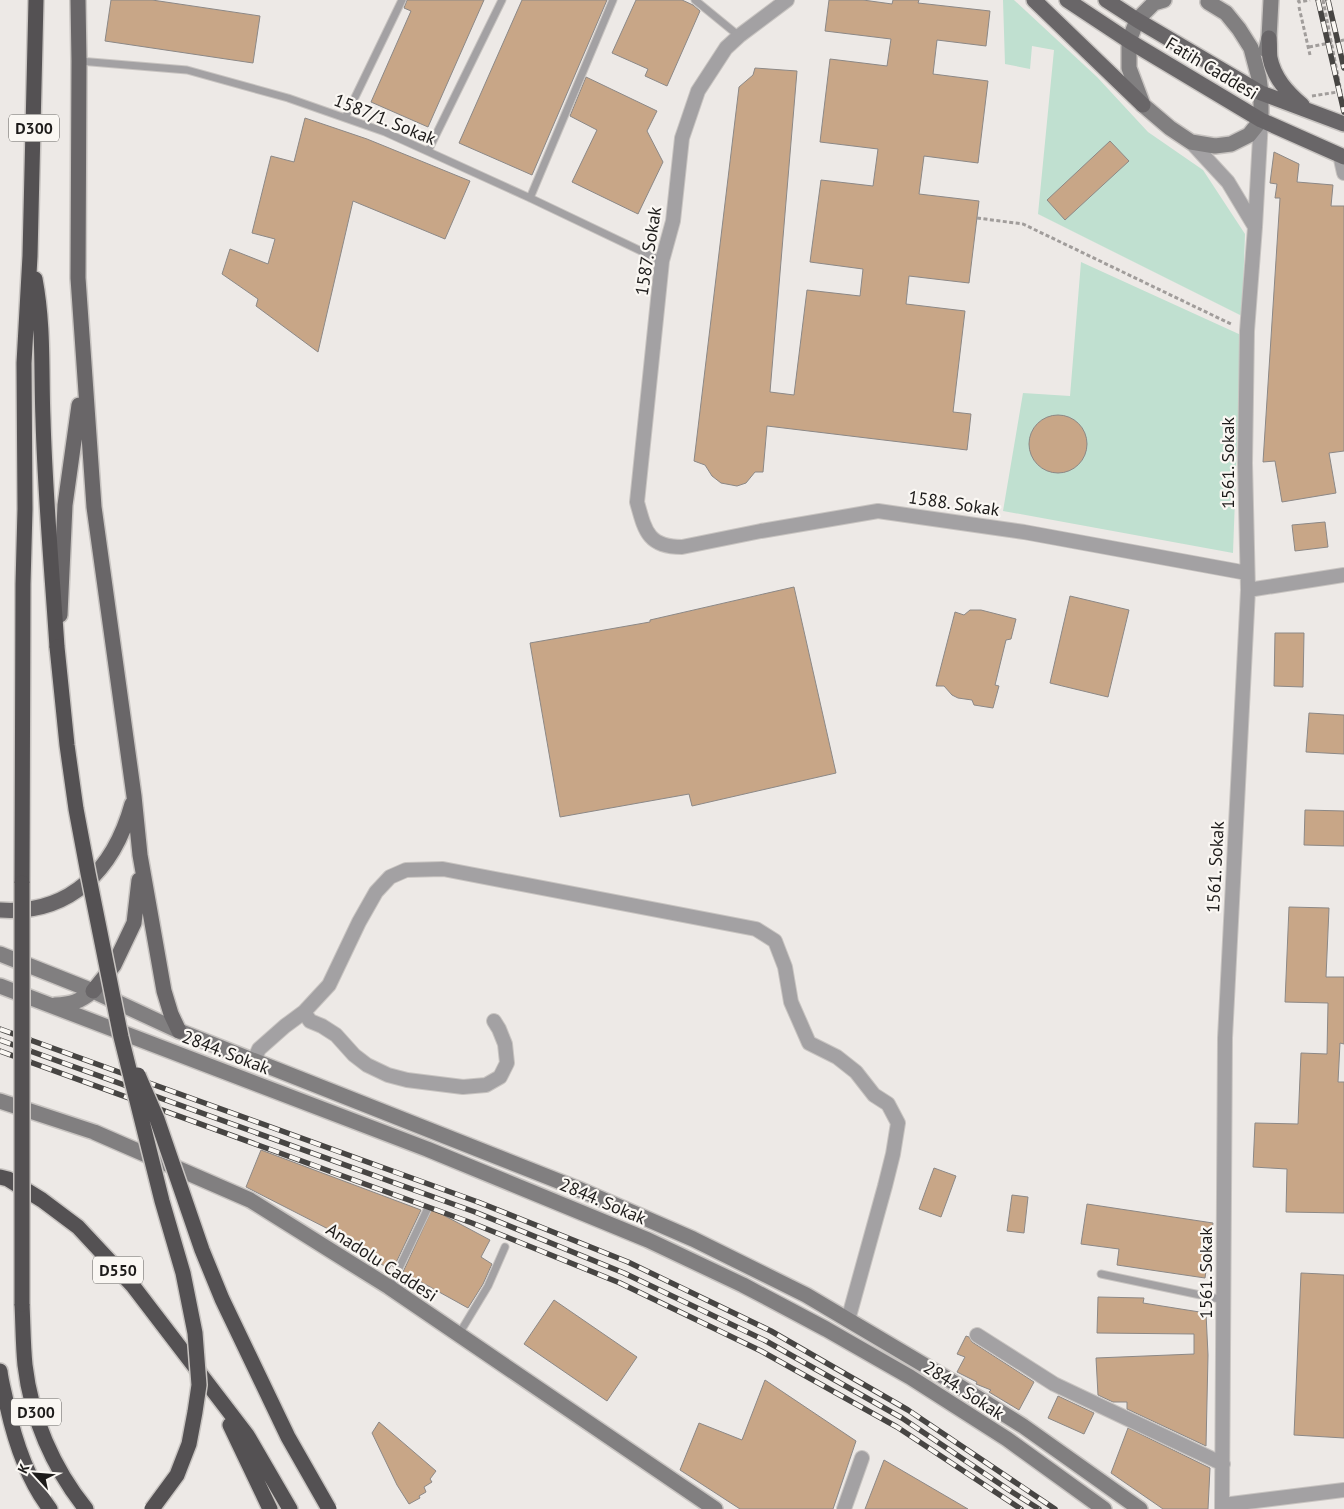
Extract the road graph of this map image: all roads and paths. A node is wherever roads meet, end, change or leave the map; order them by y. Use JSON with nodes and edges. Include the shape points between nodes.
{"nodes":[{"id":1,"x":36,"y":0,"type":"edge"},
{"id":2,"x":78,"y":0,"type":"edge"},
{"id":3,"x":402,"y":0,"type":"edge"},
{"id":4,"x":502,"y":0,"type":"edge"},
{"id":5,"x":613,"y":0,"type":"edge"},
{"id":6,"x":695,"y":0,"type":"edge"},
{"id":7,"x":787,"y":0,"type":"edge"},
{"id":8,"x":1034,"y":0,"type":"edge"},
{"id":9,"x":1067,"y":0,"type":"edge"},
{"id":10,"x":1106,"y":0,"type":"edge"},
{"id":11,"x":1164,"y":0,"type":"edge"},
{"id":12,"x":1271,"y":0,"type":"edge"},
{"id":13,"x":1298,"y":0,"type":"edge"},
{"id":14,"x":1310,"y":0,"type":"edge"},
{"id":15,"x":1322,"y":0,"type":"edge"},
{"id":16,"x":1208,"y":1,"type":"edge"},
{"id":17,"x":1300,"y":8,"type":"dead end"},
{"id":18,"x":1137,"y":20,"type":"junction"},
{"id":19,"x":739,"y":36,"type":"junction"},
{"id":20,"x":1269,"y":38,"type":"junction"},
{"id":21,"x":1344,"y":40,"type":"edge"},
{"id":22,"x":1129,"y":41,"type":"junction"},
{"id":23,"x":1332,"y":42,"type":"junction"},
{"id":24,"x":1308,"y":47,"type":"junction"},
{"id":25,"x":1310,"y":55,"type":"dead end"},
{"id":26,"x":79,"y":60,"type":"junction"},
{"id":27,"x":1259,"y":78,"type":"junction"},
{"id":28,"x":1343,"y":91,"type":"edge"},
{"id":29,"x":1262,"y":93,"type":"junction"},
{"id":30,"x":1304,"y":94,"type":"dead end"},
{"id":31,"x":1142,"y":105,"type":"junction"},
{"id":32,"x":1311,"y":112,"type":"junction"},
{"id":33,"x":345,"y":118,"type":"junction"},
{"id":34,"x":1261,"y":120,"type":"junction"},
{"id":35,"x":1344,"y":124,"type":"edge"},
{"id":36,"x":1191,"y":142,"type":"junction"},
{"id":37,"x":428,"y":151,"type":"junction"},
{"id":38,"x":1342,"y":156,"type":"edge"},
{"id":39,"x":1344,"y":173,"type":"edge"},
{"id":40,"x":530,"y":198,"type":"junction"},
{"id":41,"x":977,"y":218,"type":"dead end"},
{"id":42,"x":1256,"y":228,"type":"junction"},
{"id":43,"x":30,"y":256,"type":"junction"},
{"id":44,"x":662,"y":261,"type":"junction"},
{"id":45,"x":1246,"y":331,"type":"junction"},
{"id":46,"x":84,"y":373,"type":"junction"},
{"id":47,"x":656,"y":543,"type":"joint"},
{"id":48,"x":1247,"y":574,"type":"junction"},
{"id":49,"x":1344,"y":575,"type":"edge"},
{"id":50,"x":1248,"y":590,"type":"junction"},
{"id":51,"x":57,"y":647,"type":"junction"},
{"id":52,"x":134,"y":796,"type":"junction"},
{"id":53,"x":140,"y":856,"type":"junction"},
{"id":54,"x":0,"y":910,"type":"edge"},
{"id":55,"x":0,"y":954,"type":"edge"},
{"id":56,"x":0,"y":986,"type":"edge"},
{"id":57,"x":93,"y":991,"type":"junction"},
{"id":58,"x":49,"y":1005,"type":"junction"},
{"id":59,"x":304,"y":1012,"type":"junction"},
{"id":60,"x":494,"y":1021,"type":"dead end"},
{"id":61,"x":179,"y":1031,"type":"junction"},
{"id":62,"x":121,"y":1037,"type":"junction"},
{"id":63,"x":254,"y":1060,"type":"junction"},
{"id":64,"x":0,"y":1101,"type":"edge"},
{"id":65,"x":0,"y":1177,"type":"edge"},
{"id":66,"x":427,"y":1210,"type":"dead end"},
{"id":67,"x":505,"y":1247,"type":"dead end"},
{"id":68,"x":1101,"y":1274,"type":"dead end"},
{"id":69,"x":389,"y":1287,"type":"junction"},
{"id":70,"x":1224,"y":1300,"type":"junction"},
{"id":71,"x":848,"y":1320,"type":"junction"},
{"id":72,"x":459,"y":1335,"type":"junction"},
{"id":73,"x":977,"y":1335,"type":"dead end"},
{"id":74,"x":0,"y":1371,"type":"edge"},
{"id":75,"x":212,"y":1388,"type":"junction"},
{"id":76,"x":862,"y":1458,"type":"dead end"},
{"id":77,"x":1223,"y":1464,"type":"junction"},
{"id":78,"x":1344,"y":1490,"type":"edge"},
{"id":79,"x":1222,"y":1507,"type":"edge"},
{"id":80,"x":50,"y":1509,"type":"edge"},
{"id":81,"x":86,"y":1509,"type":"edge"},
{"id":82,"x":152,"y":1509,"type":"edge"},
{"id":83,"x":270,"y":1509,"type":"edge"},
{"id":84,"x":290,"y":1509,"type":"edge"},
{"id":85,"x":329,"y":1509,"type":"edge"},
{"id":86,"x":715,"y":1509,"type":"edge"},
{"id":87,"x":844,"y":1509,"type":"edge"},
{"id":88,"x":1104,"y":1509,"type":"edge"},
{"id":89,"x":1140,"y":1509,"type":"edge"}],
"edges":[{"from":1,"to":43,"type":"highway","number":"D300"},
{"from":2,"to":26,"type":"main road"},
{"from":3,"to":33,"type":"lane"},
{"from":4,"to":37,"type":"lane"},
{"from":5,"to":40,"type":"lane"},
{"from":6,"to":19,"type":"lane"},
{"from":7,"to":19,"type":"street","name":"1587. Sokak"},
{"from":8,"to":31,"type":"main road"},
{"from":9,"to":22,"type":"main road","name":"Fatih Caddesi"},
{"from":10,"to":18,"type":"main road","name":"Fatih Caddesi"},
{"from":11,"to":18,"type":"main road","via":[[1154,3]]},
{"from":12,"to":20,"type":"main road"},
{"from":13,"to":14,"type":"path"},
{"from":15,"to":23,"type":"path"},
{"from":16,"to":27,"type":"main road","via":[[1226,13],[1239,29],[1251,48]]},
{"from":17,"to":24,"type":"path"},
{"from":18,"to":22,"type":"main road"},
{"from":18,"to":29,"type":"main road","name":"Fatih Caddesi"},
{"from":19,"to":44,"type":"street","name":"1587. Sokak","via":[[726,48],[698,91],[682,138],[673,221]]},
{"from":20,"to":27,"type":"main road"},
{"from":20,"to":32,"type":"main road","via":[[1270,58],[1277,77],[1289,94]]},
{"from":21,"to":23,"type":"path"},
{"from":22,"to":31,"type":"main road","via":[[1129,68]]},
{"from":22,"to":34,"type":"main road","name":"Fatih Caddesi"},
{"from":23,"to":24,"type":"path"},
{"from":23,"to":28,"type":"path"},
{"from":24,"to":25,"type":"path"},
{"from":26,"to":33,"type":"lane","name":"1587/1. Sokak","via":[[187,70],[288,98]]},
{"from":26,"to":46,"type":"main road","via":[[78,278]]},
{"from":27,"to":29,"type":"main road"},
{"from":28,"to":30,"type":"path","via":[[1313,96]]},
{"from":29,"to":32,"type":"main road","name":"Fatih Caddesi"},
{"from":29,"to":34,"type":"main road"},
{"from":31,"to":36,"type":"main road"},
{"from":32,"to":35,"type":"main road","name":"Fatih Caddesi"},
{"from":33,"to":37,"type":"lane","name":"1587/1. Sokak"},
{"from":34,"to":36,"type":"main road","via":[[1250,135],[1231,144],[1215,146]]},
{"from":34,"to":38,"type":"main road","name":"Fatih Caddesi"},
{"from":34,"to":42,"type":"street","name":"1561. Sokak"},
{"from":36,"to":42,"type":"street","via":[[1228,182]]},
{"from":37,"to":40,"type":"lane","name":"1587/1. Sokak"},
{"from":38,"to":39,"type":"street"},
{"from":40,"to":44,"type":"lane","name":"1587/1. Sokak"},
{"from":41,"to":45,"type":"path","via":[[1023,224]]},
{"from":42,"to":45,"type":"street","name":"1561. Sokak"},
{"from":43,"to":51,"type":"highway","via":[[42,330],[44,436]]},
{"from":43,"to":81,"type":"highway","number":"D300","bridge":true,"via":[[24,363],[22,1304],[25,1366],[42,1434],[58,1470]]},
{"from":44,"to":47,"type":"street","name":"1587. Sokak","via":[[636,502],[644,527]]},
{"from":45,"to":48,"type":"street","name":"1561. Sokak","via":[[1244,463]]},
{"from":46,"to":51,"type":"main road","via":[[65,505]]},
{"from":46,"to":52,"type":"main road","via":[[94,507]]},
{"from":47,"to":48,"type":"street","name":"1588. Sokak","via":[[682,547],[878,511],[1024,532]]},
{"from":48,"to":50,"type":"street","name":"1561. Sokak"},
{"from":49,"to":50,"type":"street"},
{"from":50,"to":70,"type":"street","name":"1561. Sokak","via":[[1226,1038]]},
{"from":51,"to":62,"type":"highway","bridge":true,"via":[[76,809]]},
{"from":52,"to":53,"type":"main road"},
{"from":52,"to":54,"type":"main road","via":[[118,840],[87,883],[67,897],[42,907]]},
{"from":53,"to":57,"type":"main road","via":[[134,923],[114,965]]},
{"from":53,"to":61,"type":"main road","via":[[164,991]]},
{"from":55,"to":57,"type":"main road","name":"2844. Sokak"},
{"from":56,"to":58,"type":"main road","name":"2844. Sokak"},
{"from":57,"to":58,"type":"main road","via":[[71,1004]]},
{"from":57,"to":61,"type":"main road","name":"2844. Sokak"},
{"from":58,"to":88,"type":"main road","name":"2844. Sokak","via":[[532,1191],[734,1281],[910,1377],[1007,1439]]},
{"from":59,"to":60,"type":"street","via":[[310,1021],[336,1035],[367,1065],[388,1075],[463,1086],[486,1085],[500,1077],[507,1063],[505,1044]]},
{"from":59,"to":63,"type":"street","via":[[260,1048]]},
{"from":59,"to":71,"type":"street","via":[[329,985],[376,892],[390,877],[406,870],[443,869],[756,928],[775,941],[791,1002],[809,1044],[837,1057],[856,1072],[874,1095],[888,1104],[898,1123],[885,1186]]},
{"from":61,"to":63,"type":"main road","name":"2844. Sokak"},
{"from":62,"to":82,"type":"highway","bridge":true,"via":[[184,1281],[195,1333],[199,1385],[189,1444],[177,1475]]},
{"from":62,"to":85,"type":"highway","bridge":true,"via":[[157,1119],[222,1298],[288,1438]]},
{"from":63,"to":71,"type":"main road","name":"2844. Sokak","via":[[576,1188],[692,1239],[806,1295]]},
{"from":64,"to":69,"type":"main road","name":"Anadolu Caddesi","via":[[94,1132],[250,1200]]},
{"from":65,"to":75,"type":"highway","number":"D550","via":[[42,1200],[78,1227],[133,1286]]},
{"from":66,"to":69,"type":"lane"},
{"from":67,"to":72,"type":"lane","via":[[488,1286]]},
{"from":68,"to":70,"type":"lane"},
{"from":69,"to":72,"type":"main road","name":"Anadolu Caddesi"},
{"from":70,"to":77,"type":"street","name":"1561. Sokak"},
{"from":71,"to":89,"type":"main road","name":"2844. Sokak","via":[[1023,1426]]},
{"from":72,"to":86,"type":"main road","name":"Anadolu Caddesi"},
{"from":73,"to":77,"type":"street","via":[[1054,1384]]},
{"from":74,"to":80,"type":"highway","number":"D300","via":[[21,1457]]},
{"from":75,"to":83,"type":"highway","number":"D550"},
{"from":75,"to":84,"type":"highway","via":[[247,1435]]},
{"from":76,"to":87,"type":"street"},
{"from":77,"to":79,"type":"street","name":"1561. Sokak"},
{"from":78,"to":79,"type":"street"}]}
